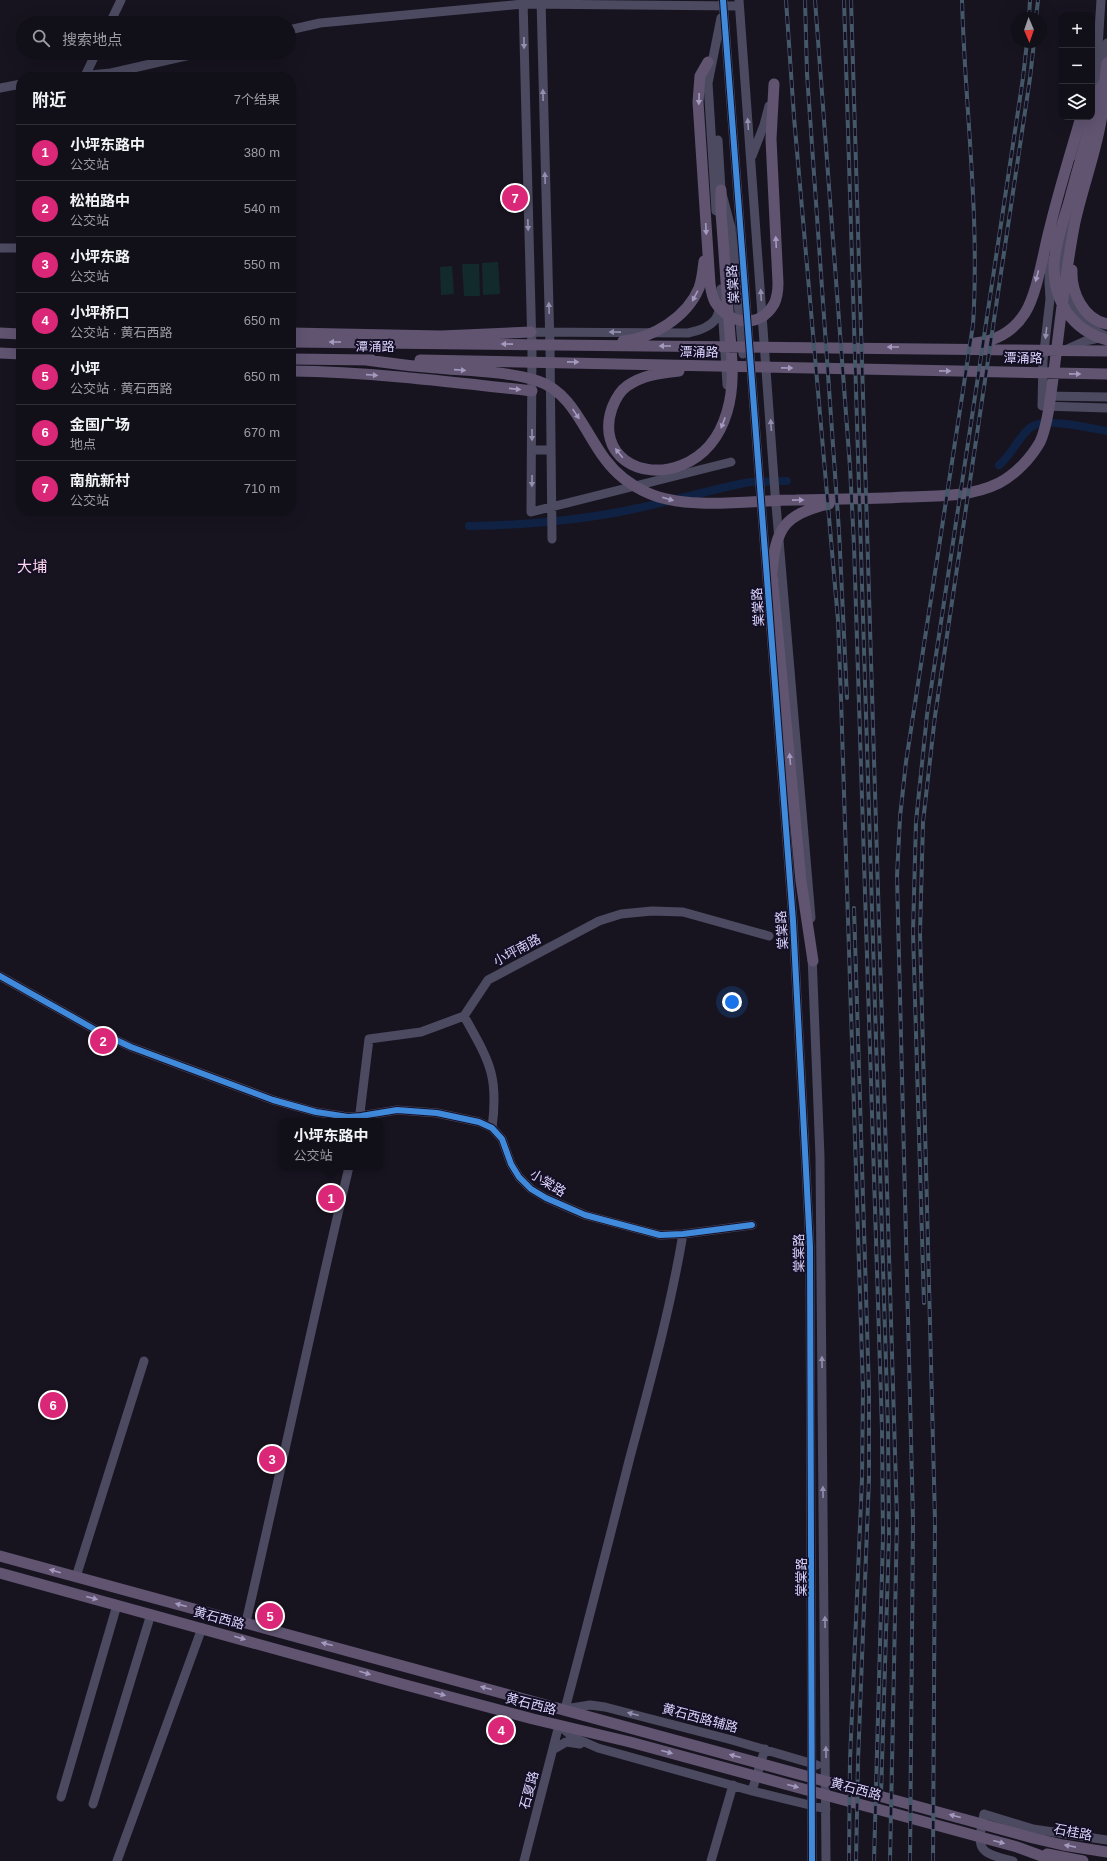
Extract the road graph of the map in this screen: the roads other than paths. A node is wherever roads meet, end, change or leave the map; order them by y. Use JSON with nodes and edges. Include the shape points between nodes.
{"nodes":[{"id":1,"x":121,"y":0,"type":"edge"},
{"id":2,"x":1101,"y":0,"type":"edge"},
{"id":3,"x":1104,"y":0,"type":"edge"},
{"id":4,"x":523,"y":2,"type":"edge"},
{"id":5,"x":541,"y":2,"type":"edge"},
{"id":6,"x":723,"y":2,"type":"edge"},
{"id":7,"x":739,"y":3,"type":"edge"},
{"id":8,"x":113,"y":16,"type":"edge"},
{"id":9,"x":1103,"y":16,"type":"edge"},
{"id":10,"x":296,"y":29,"type":"edge"},
{"id":11,"x":1103,"y":29,"type":"edge"},
{"id":12,"x":1107,"y":43,"type":"edge"},
{"id":13,"x":93,"y":60,"type":"edge"},
{"id":14,"x":169,"y":60,"type":"edge"},
{"id":15,"x":1104,"y":60,"type":"edge"},
{"id":16,"x":708,"y":62,"type":"junction"},
{"id":17,"x":87,"y":72,"type":"edge"},
{"id":18,"x":113,"y":72,"type":"edge"},
{"id":19,"x":1095,"y":74,"type":"edge"},
{"id":20,"x":774,"y":84,"type":"joint"},
{"id":21,"x":1095,"y":84,"type":"edge"},
{"id":22,"x":1103,"y":84,"type":"junction"},
{"id":23,"x":16,"y":85,"type":"edge"},
{"id":24,"x":0,"y":88,"type":"edge"},
{"id":25,"x":1095,"y":102,"type":"edge"},
{"id":26,"x":1080,"y":120,"type":"edge"},
{"id":27,"x":1085,"y":120,"type":"edge"},
{"id":28,"x":1091,"y":120,"type":"edge"},
{"id":29,"x":751,"y":159,"type":"junction"},
{"id":30,"x":722,"y":190,"type":"junction"},
{"id":31,"x":1076,"y":221,"type":"junction"},
{"id":32,"x":707,"y":245,"type":"junction"},
{"id":33,"x":0,"y":248,"type":"edge"},
{"id":34,"x":16,"y":248,"type":"edge"},
{"id":35,"x":721,"y":289,"type":"junction"},
{"id":36,"x":1107,"y":324,"type":"edge"},
{"id":37,"x":531,"y":332,"type":"junction"},
{"id":38,"x":549,"y":332,"type":"junction"},
{"id":39,"x":0,"y":333,"type":"edge"},
{"id":40,"x":296,"y":333,"type":"edge"},
{"id":41,"x":16,"y":334,"type":"edge"},
{"id":42,"x":1107,"y":336,"type":"edge"},
{"id":43,"x":1107,"y":340,"type":"edge"},
{"id":44,"x":296,"y":342,"type":"edge"},
{"id":45,"x":581,"y":345,"type":"junction"},
{"id":46,"x":932,"y":348,"type":"junction"},
{"id":47,"x":1064,"y":350,"type":"junction"},
{"id":48,"x":1107,"y":351,"type":"edge"},
{"id":49,"x":0,"y":353,"type":"edge"},
{"id":50,"x":16,"y":354,"type":"edge"},
{"id":51,"x":296,"y":359,"type":"edge"},
{"id":52,"x":366,"y":360,"type":"junction"},
{"id":53,"x":1043,"y":360,"type":"junction"},
{"id":54,"x":720,"y":366,"type":"junction"},
{"id":55,"x":296,"y":372,"type":"edge"},
{"id":56,"x":1107,"y":374,"type":"edge"},
{"id":57,"x":752,"y":384,"type":"junction"},
{"id":58,"x":532,"y":391,"type":"junction"},
{"id":59,"x":1042,"y":396,"type":"junction"},
{"id":60,"x":1107,"y":397,"type":"edge"},
{"id":61,"x":729,"y":404,"type":"junction"},
{"id":62,"x":1107,"y":408,"type":"edge"},
{"id":63,"x":532,"y":450,"type":"junction"},
{"id":64,"x":551,"y":450,"type":"junction"},
{"id":65,"x":731,"y":462,"type":"dead end"},
{"id":66,"x":855,"y":499,"type":"junction"},
{"id":67,"x":551,"y":507,"type":"junction"},
{"id":68,"x":552,"y":539,"type":"dead end"},
{"id":69,"x":768,"y":936,"type":"dead end"},
{"id":70,"x":813,"y":960,"type":"junction"},
{"id":71,"x":0,"y":976,"type":"edge"},
{"id":72,"x":464,"y":1016,"type":"junction"},
{"id":73,"x":352,"y":1118,"type":"edge"},
{"id":74,"x":360,"y":1118,"type":"edge"},
{"id":75,"x":364,"y":1118,"type":"edge"},
{"id":76,"x":492,"y":1128,"type":"junction"},
{"id":77,"x":348,"y":1170,"type":"edge"},
{"id":78,"x":752,"y":1225,"type":"dead end"},
{"id":79,"x":683,"y":1234,"type":"junction"},
{"id":80,"x":144,"y":1361,"type":"dead end"},
{"id":81,"x":0,"y":1556,"type":"edge"},
{"id":82,"x":0,"y":1573,"type":"edge"},
{"id":83,"x":76,"y":1577,"type":"junction"},
{"id":84,"x":117,"y":1605,"type":"junction"},
{"id":85,"x":151,"y":1614,"type":"junction"},
{"id":86,"x":246,"y":1622,"type":"junction"},
{"id":87,"x":202,"y":1628,"type":"junction"},
{"id":88,"x":565,"y":1709,"type":"junction"},
{"id":89,"x":559,"y":1725,"type":"junction"},
{"id":90,"x":586,"y":1744,"type":"junction"},
{"id":91,"x":554,"y":1749,"type":"junction"},
{"id":92,"x":765,"y":1749,"type":"junction"},
{"id":93,"x":813,"y":1764,"type":"junction"},
{"id":94,"x":826,"y":1768,"type":"junction"},
{"id":95,"x":733,"y":1785,"type":"junction"},
{"id":96,"x":752,"y":1791,"type":"junction"},
{"id":97,"x":61,"y":1797,"type":"dead end"},
{"id":98,"x":92,"y":1804,"type":"dead end"},
{"id":99,"x":812,"y":1806,"type":"junction"},
{"id":100,"x":826,"y":1809,"type":"junction"},
{"id":101,"x":1033,"y":1838,"type":"joint"},
{"id":102,"x":1107,"y":1840,"type":"edge"},
{"id":103,"x":1017,"y":1847,"type":"junction"},
{"id":104,"x":1107,"y":1852,"type":"edge"},
{"id":105,"x":117,"y":1861,"type":"edge"},
{"id":106,"x":524,"y":1861,"type":"edge"},
{"id":107,"x":711,"y":1861,"type":"edge"},
{"id":108,"x":812,"y":1861,"type":"edge"},
{"id":109,"x":826,"y":1861,"type":"edge"},
{"id":110,"x":1013,"y":1861,"type":"edge"},
{"id":111,"x":1055,"y":1861,"type":"edge"},
{"id":112,"x":1083,"y":1861,"type":"edge"},
{"id":113,"x":1104,"y":1861,"type":"edge"}],
"edges":[{"from":1,"to":8,"type":"street"},
{"from":2,"to":9,"type":"street"},
{"from":3,"to":15,"type":"street"},
{"from":4,"to":5,"type":"street"},
{"from":4,"to":10,"type":"street","via":[[331,22]]},
{"from":4,"to":37,"type":"street","one_way":true},
{"from":5,"to":6,"type":"street"},
{"from":38,"to":5,"type":"street","one_way":true},
{"from":6,"to":7,"type":"street"},
{"from":6,"to":16,"type":"street","via":[[711,34]]},
{"from":6,"to":35,"type":"street","via":[[708,83]]},
{"from":6,"to":57,"type":"street","name":"棠棠路"},
{"from":29,"to":7,"type":"street","name":"棠棠路","one_way":true},
{"from":9,"to":11,"type":"street"},
{"from":11,"to":15,"type":"street"},
{"from":12,"to":42,"type":"street","via":[[1099,102],[1060,267],[1062,288],[1074,306],[1084,320]]},
{"from":13,"to":17,"type":"street"},
{"from":14,"to":18,"type":"street"},
{"from":15,"to":19,"type":"street"},
{"from":15,"to":21,"type":"street"},
{"from":15,"to":22,"type":"main road"},
{"from":16,"to":30,"type":"street","via":[[714,88]]},
{"from":16,"to":32,"type":"main road","one_way":true,"via":[[700,76],[698,102]]},
{"from":20,"to":29,"type":"street","via":[[767,118]]},
{"from":32,"to":20,"type":"main road","one_way":true,"via":[[714,300],[722,311],[740,321],[758,319],[776,300],[778,283],[771,139]]},
{"from":22,"to":25,"type":"main road","via":[[1097,92]]},
{"from":22,"to":31,"type":"main road","via":[[1105,98],[1100,127]]},
{"from":23,"to":24,"type":"street"},
{"from":26,"to":46,"type":"main road","one_way":true,"via":[[1026,313],[1006,334],[996,339]]},
{"from":27,"to":53,"type":"street","one_way":true,"via":[[1049,264],[1050,299]]},
{"from":28,"to":43,"type":"main road","via":[[1059,236],[1054,278],[1057,295],[1065,312],[1088,333]]},
{"from":70,"to":29,"type":"street","name":"棠棠路","one_way":true,"via":[[810,892],[775,493]]},
{"from":30,"to":57,"type":"street","via":[[732,228],[743,357]]},
{"from":30,"to":61,"type":"main road","via":[[721,213],[733,383]]},
{"from":31,"to":36,"type":"main road","via":[[1072,263],[1073,287],[1083,308]]},
{"from":31,"to":66,"type":"main road","via":[[1049,408],[1040,442],[1025,461],[1015,473],[1001,482],[974,492],[941,496]]},
{"from":32,"to":45,"type":"main road","one_way":true,"via":[[699,287],[684,313],[642,336],[627,341]]},
{"from":33,"to":34,"type":"street"},
{"from":35,"to":38,"type":"street","one_way":true,"via":[[719,316],[700,331]]},
{"from":35,"to":61,"type":"street"},
{"from":37,"to":38,"type":"street"},
{"from":37,"to":40,"type":"main road","via":[[441,336]]},
{"from":37,"to":58,"type":"street"},
{"from":38,"to":64,"type":"street"},
{"from":39,"to":41,"type":"main road"},
{"from":42,"to":47,"type":"street"},
{"from":45,"to":44,"type":"main road","name":"潭涌路","one_way":true},
{"from":46,"to":45,"type":"main road","name":"潭涌路","one_way":true},
{"from":46,"to":47,"type":"main road","name":"潭涌路"},
{"from":47,"to":48,"type":"main road","name":"潭涌路"},
{"from":47,"to":53,"type":"street"},
{"from":49,"to":50,"type":"main road"},
{"from":51,"to":52,"type":"main road","name":"潭涌路"},
{"from":52,"to":54,"type":"main road","name":"潭涌路","one_way":true},
{"from":52,"to":66,"type":"main road","one_way":true,"via":[[498,374],[539,381],[566,400],[606,460],[618,473],[634,486],[650,494],[695,503]]},
{"from":53,"to":59,"type":"street"},
{"from":54,"to":56,"type":"main road","name":"潭涌路","one_way":true},
{"from":61,"to":54,"type":"main road","one_way":true,"via":[[721,429],[712,443],[692,461],[675,468],[646,471],[632,466],[620,456],[612,443],[610,414],[614,400],[626,387],[651,374]]},
{"from":55,"to":58,"type":"main road","one_way":true,"via":[[408,378]]},
{"from":57,"to":93,"type":"street","name":"棠棠路","via":[[793,921],[810,1247]]},
{"from":58,"to":63,"type":"street","one_way":true},
{"from":59,"to":60,"type":"street"},
{"from":59,"to":62,"type":"street","via":[[1042,406]]},
{"from":63,"to":64,"type":"street"},
{"from":63,"to":67,"type":"street","one_way":true,"via":[[531,512]]},
{"from":64,"to":67,"type":"street"},
{"from":65,"to":67,"type":"street"},
{"from":70,"to":66,"type":"main road","one_way":true,"via":[[801,881],[772,573],[773,558],[780,533],[791,518],[810,508]]},
{"from":67,"to":68,"type":"street"},
{"from":69,"to":72,"type":"street","name":"小坪南路","via":[[683,912],[621,914],[599,921],[488,980]]},
{"from":94,"to":70,"type":"street","name":"棠棠路","one_way":true,"via":[[820,1157]]},
{"from":71,"to":73,"type":"street","via":[[101,1033],[153,1056],[273,1100],[330,1115]]},
{"from":72,"to":74,"type":"street","via":[[421,1032],[369,1039]]},
{"from":72,"to":76,"type":"street","via":[[489,1064],[494,1083]]},
{"from":75,"to":76,"type":"street","via":[[397,1110],[429,1112],[478,1122]]},
{"from":76,"to":79,"type":"street","name":"小棠路","via":[[502,1139],[519,1178],[530,1189],[546,1198],[602,1220],[660,1235]]},
{"from":77,"to":86,"type":"street","via":[[336,1213],[308,1352]]},
{"from":78,"to":79,"type":"street","name":"小棠路"},
{"from":79,"to":88,"type":"street","via":[[644,1407]]},
{"from":80,"to":83,"type":"street"},
{"from":83,"to":81,"type":"main road","name":"黄石西路","one_way":true},
{"from":82,"to":84,"type":"main road","name":"黄石西路","one_way":true},
{"from":86,"to":83,"type":"main road","name":"黄石西路","one_way":true},
{"from":84,"to":85,"type":"main road","name":"黄石西路"},
{"from":84,"to":97,"type":"street"},
{"from":85,"to":87,"type":"main road","name":"黄石西路"},
{"from":85,"to":98,"type":"street"},
{"from":88,"to":86,"type":"main road","name":"黄石西路","one_way":true},
{"from":87,"to":89,"type":"main road","name":"黄石西路","one_way":true},
{"from":87,"to":105,"type":"street"},
{"from":92,"to":88,"type":"street","name":"黄石西路辅路","one_way":true,"via":[[605,1707],[590,1705]]},
{"from":101,"to":88,"type":"main road","name":"黄石西路","one_way":true},
{"from":89,"to":90,"type":"street"},
{"from":89,"to":91,"type":"street","name":"石夏路"},
{"from":89,"to":103,"type":"main road","name":"黄石西路","one_way":true},
{"from":90,"to":91,"type":"street","via":[[566,1742]]},
{"from":90,"to":95,"type":"street"},
{"from":91,"to":106,"type":"street","name":"石夏路"},
{"from":92,"to":93,"type":"street","name":"黄石西路辅路"},
{"from":92,"to":96,"type":"street"},
{"from":93,"to":94,"type":"street","name":"黄石西路辅路"},
{"from":93,"to":99,"type":"street","name":"棠棠路"},
{"from":94,"to":100,"type":"street","name":"棠棠路"},
{"from":95,"to":96,"type":"street"},
{"from":95,"to":107,"type":"street"},
{"from":96,"to":99,"type":"street"},
{"from":99,"to":100,"type":"street"},
{"from":99,"to":108,"type":"street","name":"棠棠路"},
{"from":100,"to":109,"type":"street","name":"棠棠路"},
{"from":104,"to":101,"type":"main road","name":"石桂路","one_way":true},
{"from":102,"to":110,"type":"street","via":[[1033,1828],[984,1814],[980,1833],[983,1850],[990,1856]]},
{"from":103,"to":111,"type":"main road","name":"黄石西路"},
{"from":103,"to":112,"type":"main road","name":"石桂路"},
{"from":104,"to":113,"type":"street"}]}
